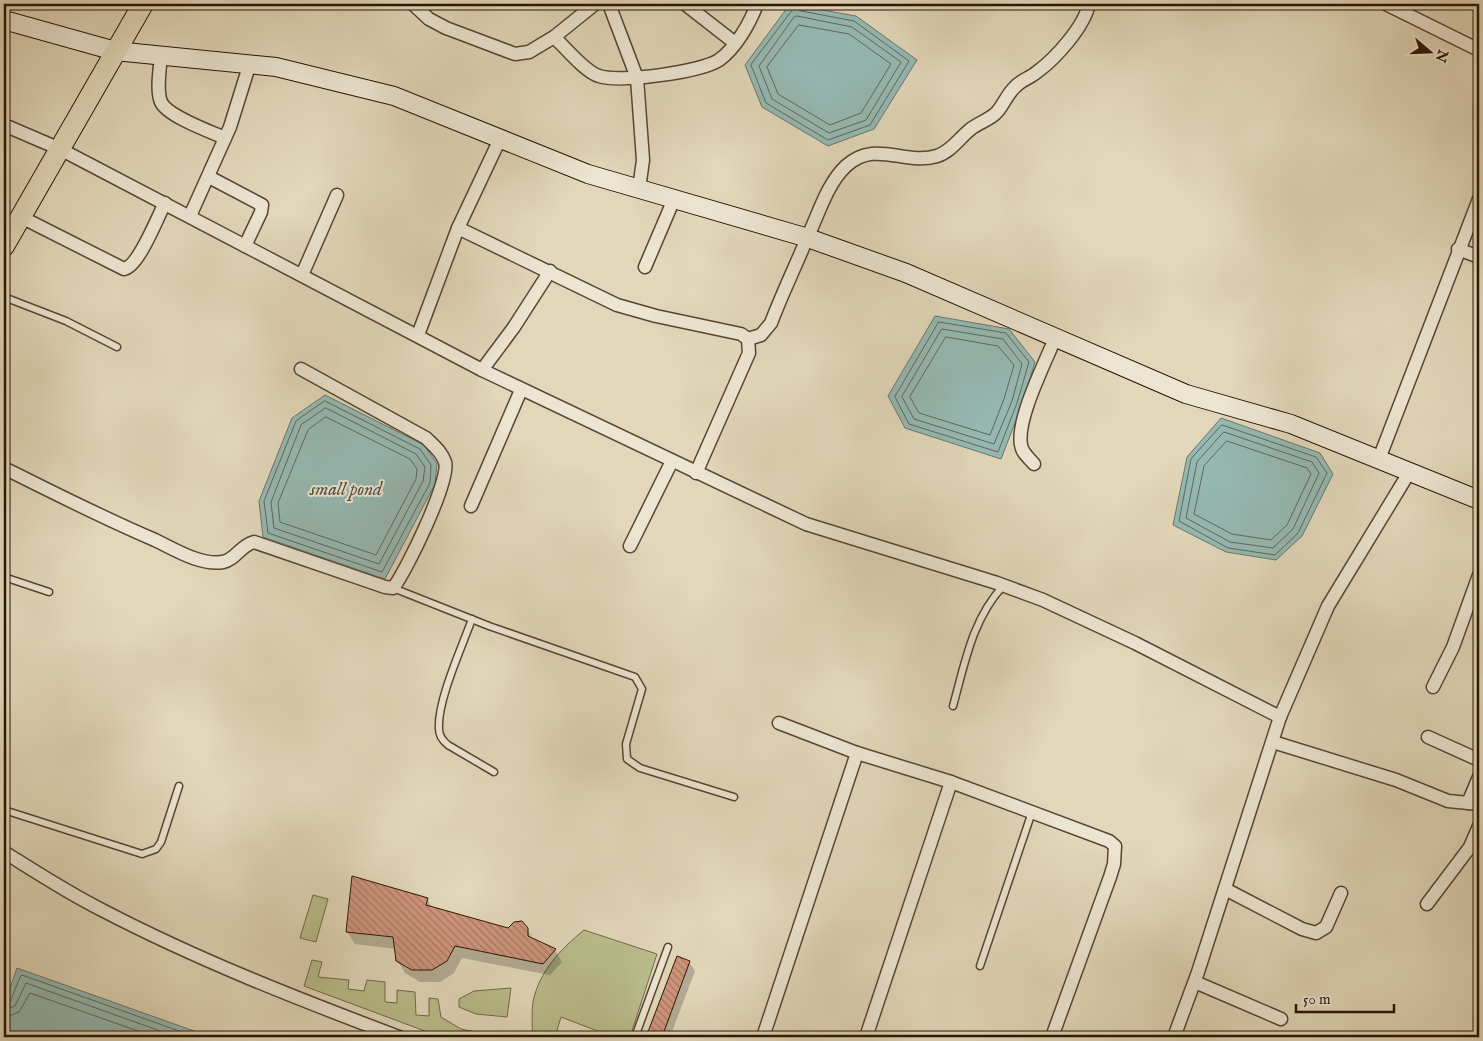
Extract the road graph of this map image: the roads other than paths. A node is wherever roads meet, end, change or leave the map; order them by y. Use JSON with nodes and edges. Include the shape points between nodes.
{"nodes":[{"id":1,"x":143,"y":4,"type":"edge"},
{"id":2,"x":413,"y":4,"type":"edge"},
{"id":3,"x":595,"y":4,"type":"edge"},
{"id":4,"x":609,"y":4,"type":"edge"},
{"id":5,"x":685,"y":4,"type":"edge"},
{"id":6,"x":757,"y":4,"type":"edge"},
{"id":7,"x":1089,"y":4,"type":"edge"},
{"id":8,"x":1386,"y":4,"type":"edge"},
{"id":9,"x":4,"y":20,"type":"edge"},
{"id":10,"x":554,"y":37,"type":"junction"},
{"id":11,"x":735,"y":43,"type":"junction"},
{"id":12,"x":1479,"y":50,"type":"edge"},
{"id":13,"x":114,"y":51,"type":"junction"},
{"id":14,"x":161,"y":56,"type":"junction"},
{"id":15,"x":250,"y":64,"type":"junction"},
{"id":16,"x":637,"y":78,"type":"junction"},
{"id":17,"x":4,"y":126,"type":"edge"},
{"id":18,"x":225,"y":138,"type":"junction"},
{"id":19,"x":500,"y":139,"type":"junction"},
{"id":20,"x":60,"y":149,"type":"junction"},
{"id":21,"x":209,"y":177,"type":"junction"},
{"id":22,"x":639,"y":189,"type":"junction"},
{"id":23,"x":337,"y":195,"type":"dead end"},
{"id":24,"x":674,"y":199,"type":"junction"},
{"id":25,"x":1479,"y":199,"type":"edge"},
{"id":26,"x":165,"y":203,"type":"junction"},
{"id":27,"x":190,"y":216,"type":"junction"},
{"id":28,"x":21,"y":217,"type":"junction"},
{"id":29,"x":458,"y":228,"type":"junction"},
{"id":30,"x":808,"y":238,"type":"junction"},
{"id":31,"x":4,"y":246,"type":"edge"},
{"id":32,"x":245,"y":246,"type":"junction"},
{"id":33,"x":1458,"y":249,"type":"junction"},
{"id":34,"x":1479,"y":257,"type":"edge"},
{"id":35,"x":646,"y":267,"type":"dead end"},
{"id":36,"x":550,"y":271,"type":"junction"},
{"id":37,"x":302,"y":275,"type":"junction"},
{"id":38,"x":4,"y":297,"type":"edge"},
{"id":39,"x":418,"y":335,"type":"junction"},
{"id":40,"x":1056,"y":336,"type":"junction"},
{"id":41,"x":748,"y":339,"type":"junction"},
{"id":42,"x":117,"y":347,"type":"dead end"},
{"id":43,"x":301,"y":369,"type":"dead end"},
{"id":44,"x":482,"y":370,"type":"junction"},
{"id":45,"x":521,"y":390,"type":"junction"},
{"id":46,"x":1378,"y":460,"type":"junction"},
{"id":47,"x":672,"y":462,"type":"junction"},
{"id":48,"x":1034,"y":464,"type":"dead end"},
{"id":49,"x":4,"y":468,"type":"edge"},
{"id":50,"x":1410,"y":471,"type":"junction"},
{"id":51,"x":696,"y":473,"type":"junction"},
{"id":52,"x":1479,"y":500,"type":"edge"},
{"id":53,"x":471,"y":506,"type":"dead end"},
{"id":54,"x":630,"y":546,"type":"dead end"},
{"id":55,"x":4,"y":577,"type":"edge"},
{"id":56,"x":1478,"y":582,"type":"edge"},
{"id":57,"x":1003,"y":586,"type":"junction"},
{"id":58,"x":393,"y":588,"type":"junction"},
{"id":59,"x":49,"y":592,"type":"dead end"},
{"id":60,"x":472,"y":619,"type":"junction"},
{"id":61,"x":1433,"y":686,"type":"dead end"},
{"id":62,"x":953,"y":706,"type":"dead end"},
{"id":63,"x":1280,"y":717,"type":"junction"},
{"id":64,"x":778,"y":723,"type":"dead end"},
{"id":65,"x":1428,"y":737,"type":"dead end"},
{"id":66,"x":1273,"y":742,"type":"junction"},
{"id":67,"x":857,"y":754,"type":"junction"},
{"id":68,"x":1479,"y":760,"type":"edge"},
{"id":69,"x":494,"y":772,"type":"dead end"},
{"id":70,"x":1479,"y":777,"type":"edge"},
{"id":71,"x":951,"y":782,"type":"junction"},
{"id":72,"x":179,"y":786,"type":"dead end"},
{"id":73,"x":734,"y":797,"type":"dead end"},
{"id":74,"x":1473,"y":804,"type":"edge"},
{"id":75,"x":4,"y":810,"type":"edge"},
{"id":76,"x":1032,"y":812,"type":"junction"},
{"id":77,"x":1479,"y":826,"type":"edge"},
{"id":78,"x":4,"y":852,"type":"edge"},
{"id":79,"x":1225,"y":889,"type":"junction"},
{"id":80,"x":1340,"y":893,"type":"dead end"},
{"id":81,"x":1427,"y":904,"type":"dead end"},
{"id":82,"x":668,"y":947,"type":"dead end"},
{"id":83,"x":980,"y":966,"type":"dead end"},
{"id":84,"x":1195,"y":982,"type":"junction"},
{"id":85,"x":1281,"y":1019,"type":"dead end"},
{"id":86,"x":399,"y":1037,"type":"edge"},
{"id":87,"x":635,"y":1037,"type":"edge"},
{"id":88,"x":763,"y":1037,"type":"edge"},
{"id":89,"x":866,"y":1037,"type":"edge"},
{"id":90,"x":1052,"y":1037,"type":"edge"},
{"id":91,"x":1174,"y":1037,"type":"edge"}],
"edges":[{"from":1,"to":13,"type":"main road"},
{"from":2,"to":10,"type":"street","via":[[429,19],[446,28],[515,54],[529,52]]},
{"from":3,"to":10,"type":"street"},
{"from":4,"to":16,"type":"street"},
{"from":5,"to":11,"type":"street"},
{"from":6,"to":11,"type":"street"},
{"from":7,"to":30,"type":"street","via":[[1067,42],[1050,61],[1013,88],[996,113],[972,128],[948,150],[927,157],[870,153],[857,157],[845,167],[827,194]]},
{"from":8,"to":12,"type":"street"},
{"from":9,"to":13,"type":"street"},
{"from":10,"to":16,"type":"street","via":[[595,74]]},
{"from":11,"to":16,"type":"street","via":[[719,60],[702,67]]},
{"from":13,"to":14,"type":"street"},
{"from":13,"to":20,"type":"main road"},
{"from":14,"to":15,"type":"street"},
{"from":14,"to":18,"type":"street","via":[[160,94],[164,108]]},
{"from":15,"to":18,"type":"street"},
{"from":15,"to":19,"type":"street","via":[[276,67],[394,96]]},
{"from":16,"to":22,"type":"street","via":[[643,160]]},
{"from":17,"to":20,"type":"street"},
{"from":18,"to":21,"type":"street"},
{"from":19,"to":22,"type":"street","via":[[588,174]]},
{"from":19,"to":29,"type":"street"},
{"from":20,"to":26,"type":"street"},
{"from":20,"to":28,"type":"main road"},
{"from":21,"to":27,"type":"street"},
{"from":21,"to":32,"type":"street","via":[[262,205]]},
{"from":22,"to":24,"type":"street"},
{"from":23,"to":37,"type":"street"},
{"from":24,"to":30,"type":"street"},
{"from":24,"to":35,"type":"street"},
{"from":25,"to":33,"type":"street"},
{"from":26,"to":27,"type":"street"},
{"from":26,"to":28,"type":"street","via":[[137,258],[124,269]]},
{"from":27,"to":32,"type":"street"},
{"from":28,"to":31,"type":"main road"},
{"from":29,"to":36,"type":"street"},
{"from":29,"to":39,"type":"street"},
{"from":30,"to":40,"type":"street","via":[[906,273]]},
{"from":30,"to":41,"type":"street","via":[[771,323],[761,335]]},
{"from":32,"to":37,"type":"street"},
{"from":33,"to":34,"type":"street"},
{"from":33,"to":46,"type":"street","via":[[1430,330]]},
{"from":36,"to":41,"type":"street","via":[[617,305],[741,334]]},
{"from":36,"to":44,"type":"street"},
{"from":37,"to":39,"type":"street"},
{"from":38,"to":42,"type":"lane","via":[[66,321]]},
{"from":39,"to":44,"type":"street"},
{"from":40,"to":46,"type":"street","via":[[1186,394],[1291,424]]},
{"from":40,"to":48,"type":"street","via":[[1033,390],[1020,436],[1023,452]]},
{"from":41,"to":51,"type":"street","via":[[749,353]]},
{"from":43,"to":58,"type":"street","via":[[426,438],[446,463],[445,480],[406,570]]},
{"from":44,"to":45,"type":"street"},
{"from":45,"to":47,"type":"street"},
{"from":45,"to":53,"type":"street"},
{"from":46,"to":50,"type":"street"},
{"from":47,"to":51,"type":"street"},
{"from":47,"to":54,"type":"street"},
{"from":49,"to":58,"type":"street","via":[[95,514],[190,556],[222,562],[229,560],[246,544],[254,542],[385,588]]},
{"from":50,"to":52,"type":"street"},
{"from":50,"to":63,"type":"street","via":[[1328,606]]},
{"from":51,"to":57,"type":"street","via":[[806,524]]},
{"from":55,"to":59,"type":"lane"},
{"from":56,"to":61,"type":"street","via":[[1453,647]]},
{"from":57,"to":62,"type":"lane","via":[[989,601],[978,622]]},
{"from":57,"to":63,"type":"street","via":[[1044,600],[1135,643]]},
{"from":58,"to":60,"type":"lane"},
{"from":60,"to":69,"type":"lane","via":[[442,706],[439,731],[448,745]]},
{"from":60,"to":73,"type":"lane","via":[[635,678],[642,689],[626,744],[627,759],[640,768]]},
{"from":63,"to":66,"type":"street"},
{"from":64,"to":67,"type":"street"},
{"from":65,"to":68,"type":"street"},
{"from":66,"to":74,"type":"street","via":[[1396,780],[1448,801]]},
{"from":66,"to":79,"type":"street"},
{"from":67,"to":71,"type":"street"},
{"from":67,"to":88,"type":"street"},
{"from":70,"to":74,"type":"street"},
{"from":71,"to":76,"type":"street"},
{"from":71,"to":89,"type":"street"},
{"from":72,"to":75,"type":"lane","via":[[161,842],[156,849],[142,854]]},
{"from":76,"to":83,"type":"lane"},
{"from":76,"to":90,"type":"street","via":[[1109,841],[1114,846],[1110,877]]},
{"from":77,"to":81,"type":"street","via":[[1470,847]]},
{"from":78,"to":86,"type":"street","via":[[152,936],[270,988]]},
{"from":79,"to":80,"type":"street","via":[[1316,933],[1326,927]]},
{"from":79,"to":84,"type":"street"},
{"from":82,"to":87,"type":"lane"},
{"from":84,"to":85,"type":"street"},
{"from":84,"to":91,"type":"street"}]}
